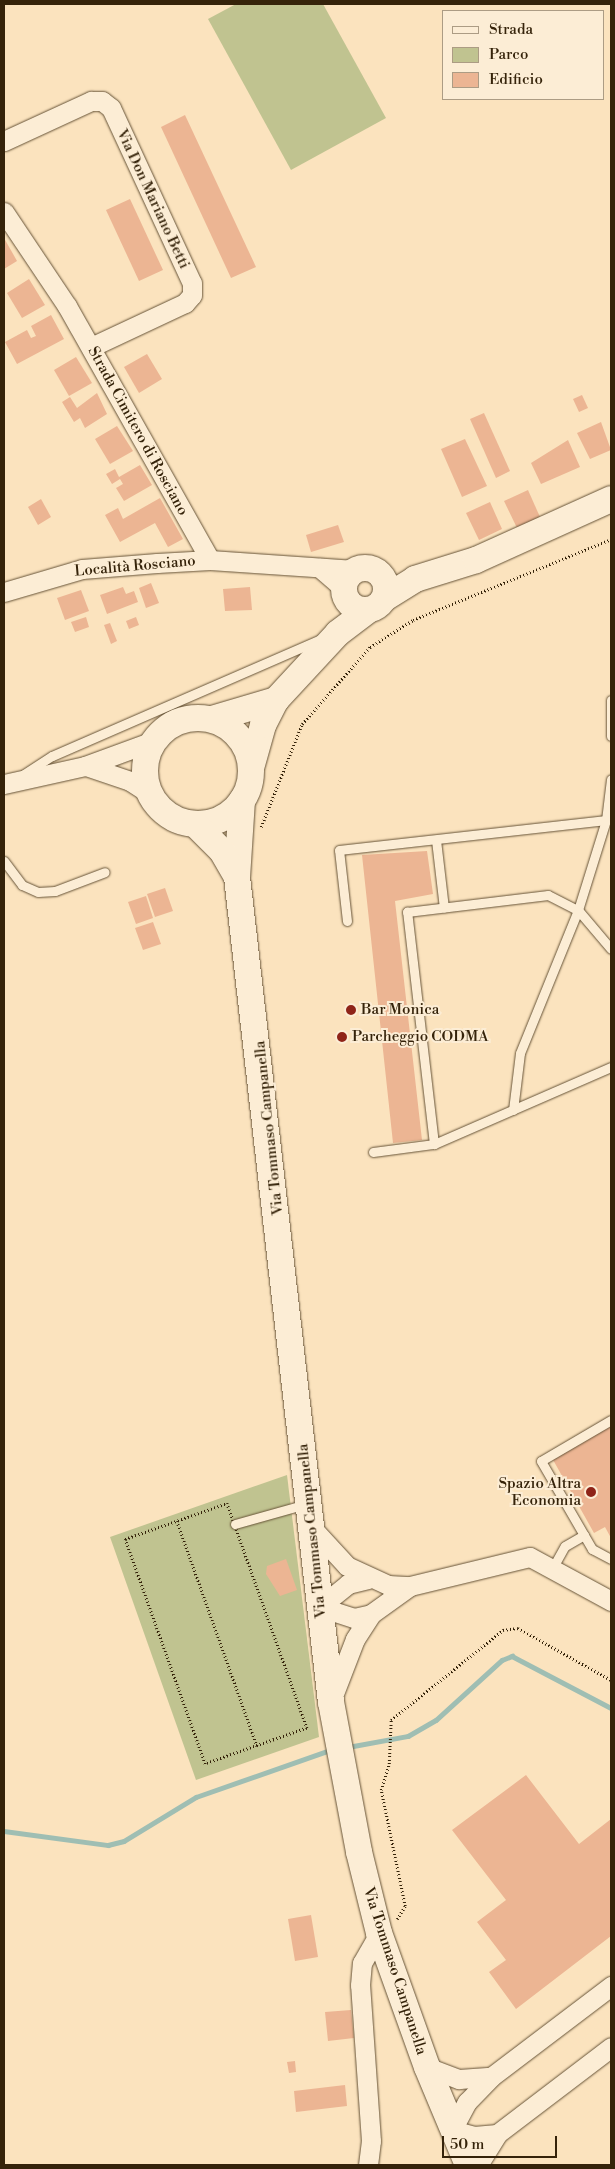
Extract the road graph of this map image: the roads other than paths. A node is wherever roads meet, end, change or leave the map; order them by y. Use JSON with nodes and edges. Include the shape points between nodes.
{"nodes":[{"id":1,"x":4,"y":141,"type":"edge"},
{"id":2,"x":4,"y":212,"type":"edge"},
{"id":3,"x":90,"y":347,"type":"junction"},
{"id":4,"x":611,"y":499,"type":"edge"},
{"id":5,"x":210,"y":560,"type":"junction"},
{"id":6,"x":363,"y":590,"type":"junction"},
{"id":7,"x":4,"y":592,"type":"edge"},
{"id":8,"x":338,"y":634,"type":"junction"},
{"id":9,"x":276,"y":700,"type":"junction"},
{"id":10,"x":611,"y":700,"type":"edge"},
{"id":11,"x":212,"y":719,"type":"junction"},
{"id":12,"x":611,"y":736,"type":"edge"},
{"id":13,"x":153,"y":741,"type":"junction"},
{"id":14,"x":84,"y":766,"type":"junction"},
{"id":15,"x":251,"y":768,"type":"junction"},
{"id":16,"x":611,"y":779,"type":"edge"},
{"id":17,"x":9,"y":782,"type":"edge"},
{"id":18,"x":150,"y":794,"type":"junction"},
{"id":19,"x":242,"y":800,"type":"junction"},
{"id":20,"x":606,"y":820,"type":"junction"},
{"id":21,"x":194,"y":824,"type":"junction"},
{"id":22,"x":436,"y":840,"type":"junction"},
{"id":23,"x":4,"y":861,"type":"edge"},
{"id":24,"x":105,"y":872,"type":"dead end"},
{"id":25,"x":237,"y":877,"type":"junction"},
{"id":26,"x":444,"y":908,"type":"junction"},
{"id":27,"x":578,"y":910,"type":"junction"},
{"id":28,"x":347,"y":921,"type":"dead end"},
{"id":29,"x":611,"y":949,"type":"edge"},
{"id":30,"x":611,"y":1068,"type":"edge"},
{"id":31,"x":513,"y":1110,"type":"junction"},
{"id":32,"x":434,"y":1144,"type":"junction"},
{"id":33,"x":373,"y":1152,"type":"dead end"},
{"id":34,"x":611,"y":1420,"type":"edge"},
{"id":35,"x":310,"y":1515,"type":"junction"},
{"id":36,"x":234,"y":1524,"type":"road end"},
{"id":37,"x":584,"y":1535,"type":"junction"},
{"id":38,"x":611,"y":1559,"type":"edge"},
{"id":39,"x":552,"y":1569,"type":"junction"},
{"id":40,"x":368,"y":1579,"type":"junction"},
{"id":41,"x":410,"y":1586,"type":"junction"},
{"id":42,"x":611,"y":1601,"type":"edge"},
{"id":43,"x":320,"y":1607,"type":"junction"},
{"id":44,"x":371,"y":1614,"type":"junction"},
{"id":45,"x":331,"y":1702,"type":"junction"},
{"id":46,"x":388,"y":1926,"type":"junction"},
{"id":47,"x":611,"y":1986,"type":"edge"},
{"id":48,"x":611,"y":2047,"type":"edge"},
{"id":49,"x":427,"y":2067,"type":"junction"},
{"id":50,"x":490,"y":2078,"type":"junction"},
{"id":51,"x":452,"y":2130,"type":"junction"},
{"id":52,"x":497,"y":2134,"type":"junction"},
{"id":53,"x":368,"y":2165,"type":"edge"},
{"id":54,"x":468,"y":2165,"type":"edge"},
{"id":55,"x":478,"y":2165,"type":"edge"}],
"edges":[{"from":1,"to":3,"type":"street","name":"Via Don Mariano Betti","via":[[91,101],[102,101],[111,108],[192,283],[192,294],[185,303]]},
{"from":2,"to":3,"type":"street","name":"Strada Cimitero di Rosciano"},
{"from":3,"to":5,"type":"street","name":"Strada Cimitero di Rosciano"},
{"from":4,"to":6,"type":"main road","via":[[476,560],[415,579]]},
{"from":5,"to":6,"type":"street","via":[[319,568]]},
{"from":5,"to":7,"type":"street","name":"Località Rosciano","via":[[82,569]]},
{"from":6,"to":8,"type":"main road"},
{"from":8,"to":9,"type":"main road"},
{"from":8,"to":17,"type":"lane","via":[[304,643],[61,752]]},
{"from":9,"to":11,"type":"main road"},
{"from":9,"to":15,"type":"main road"},
{"from":10,"to":12,"type":"lane"},
{"from":11,"to":13,"type":"main road","via":[[179,721]]},
{"from":11,"to":15,"type":"main road","via":[[240,738]]},
{"from":13,"to":14,"type":"street"},
{"from":13,"to":18,"type":"main road","via":[[145,762]]},
{"from":14,"to":17,"type":"street"},
{"from":14,"to":18,"type":"street","via":[[123,778]]},
{"from":15,"to":19,"type":"main road"},
{"from":16,"to":20,"type":"lane"},
{"from":18,"to":21,"type":"main road","via":[[173,818]]},
{"from":19,"to":21,"type":"main road","via":[[226,816]]},
{"from":19,"to":25,"type":"main road","name":"Via Tommaso Campanella"},
{"from":20,"to":22,"type":"lane"},
{"from":20,"to":27,"type":"lane"},
{"from":21,"to":25,"type":"main road","name":"Via Tommaso Campanella","via":[[222,851]]},
{"from":22,"to":26,"type":"lane"},
{"from":22,"to":28,"type":"lane","via":[[339,850]]},
{"from":23,"to":24,"type":"lane","via":[[22,885],[38,892],[55,890]]},
{"from":25,"to":35,"type":"main road","name":"Via Tommaso Campanella","via":[[267,1106]]},
{"from":26,"to":27,"type":"lane","via":[[548,895]]},
{"from":26,"to":32,"type":"lane","via":[[407,912]]},
{"from":27,"to":29,"type":"lane"},
{"from":27,"to":31,"type":"lane","via":[[520,1053]]},
{"from":30,"to":31,"type":"lane"},
{"from":31,"to":32,"type":"lane"},
{"from":32,"to":33,"type":"lane"},
{"from":34,"to":37,"type":"lane","via":[[541,1461]]},
{"from":35,"to":36,"type":"lane","via":[[281,1507]]},
{"from":35,"to":40,"type":"street","via":[[328,1550]]},
{"from":35,"to":43,"type":"main road","name":"Via Tommaso Campanella"},
{"from":37,"to":38,"type":"lane","via":[[592,1549]]},
{"from":37,"to":39,"type":"lane","via":[[565,1546]]},
{"from":39,"to":41,"type":"street","via":[[530,1557]]},
{"from":39,"to":42,"type":"street"},
{"from":40,"to":41,"type":"street"},
{"from":40,"to":43,"type":"street","via":[[348,1584]]},
{"from":41,"to":44,"type":"street"},
{"from":43,"to":44,"type":"street","via":[[354,1618]]},
{"from":43,"to":45,"type":"main road","name":"Via Tommaso Campanella"},
{"from":44,"to":45,"type":"street","via":[[355,1639]]},
{"from":45,"to":46,"type":"main road","name":"Via Tommaso Campanella","via":[[342,1764]]},
{"from":46,"to":49,"type":"main road","name":"Via Tommaso Campanella"},
{"from":46,"to":53,"type":"street","via":[[362,1963],[360,1985],[371,2141]]},
{"from":47,"to":50,"type":"street"},
{"from":48,"to":52,"type":"street"},
{"from":49,"to":50,"type":"street","via":[[459,2080]]},
{"from":49,"to":51,"type":"main road","name":"Via Tommaso Campanella"},
{"from":50,"to":51,"type":"street","via":[[467,2102]]},
{"from":51,"to":52,"type":"street","via":[[474,2136]]},
{"from":51,"to":54,"type":"main road","name":"Via Tommaso Campanella"},
{"from":52,"to":55,"type":"street"}]}
